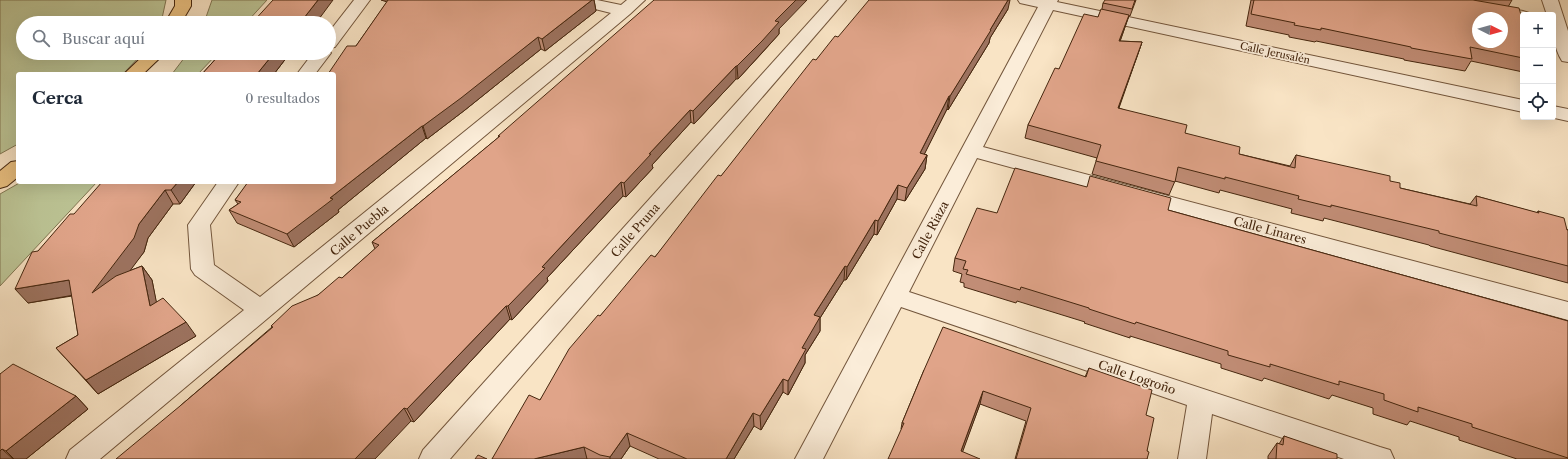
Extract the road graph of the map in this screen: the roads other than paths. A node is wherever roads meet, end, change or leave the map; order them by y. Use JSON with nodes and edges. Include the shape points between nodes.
{"nodes":[{"id":1,"x":183,"y":0,"type":"edge"},
{"id":2,"x":362,"y":0,"type":"edge"},
{"id":3,"x":577,"y":0,"type":"edge"},
{"id":4,"x":838,"y":0,"type":"edge"},
{"id":5,"x":1026,"y":0,"type":"edge"},
{"id":6,"x":1437,"y":0,"type":"edge"},
{"id":7,"x":1550,"y":0,"type":"edge"},
{"id":8,"x":1048,"y":2,"type":"edge"},
{"id":9,"x":630,"y":6,"type":"edge"},
{"id":10,"x":1520,"y":15,"type":"edge"},
{"id":11,"x":177,"y":16,"type":"edge"},
{"id":12,"x":1559,"y":23,"type":"edge"},
{"id":13,"x":336,"y":34,"type":"edge"},
{"id":14,"x":1568,"y":57,"type":"edge"},
{"id":15,"x":148,"y":60,"type":"edge"},
{"id":16,"x":317,"y":60,"type":"edge"},
{"id":17,"x":135,"y":72,"type":"edge"},
{"id":18,"x":308,"y":72,"type":"edge"},
{"id":19,"x":1520,"y":105,"type":"edge"},
{"id":20,"x":1556,"y":113,"type":"edge"},
{"id":21,"x":1568,"y":115,"type":"edge"},
{"id":22,"x":972,"y":150,"type":"junction"},
{"id":23,"x":16,"y":153,"type":"edge"},
{"id":24,"x":0,"y":162,"type":"edge"},
{"id":25,"x":16,"y":169,"type":"edge"},
{"id":26,"x":0,"y":181,"type":"edge"},
{"id":27,"x":228,"y":184,"type":"edge"},
{"id":28,"x":895,"y":296,"type":"junction"},
{"id":29,"x":262,"y":310,"type":"junction"},
{"id":30,"x":1568,"y":311,"type":"edge"},
{"id":31,"x":1201,"y":399,"type":"junction"},
{"id":32,"x":80,"y":459,"type":"edge"},
{"id":33,"x":433,"y":459,"type":"edge"},
{"id":34,"x":809,"y":459,"type":"edge"},
{"id":35,"x":1192,"y":459,"type":"edge"},
{"id":36,"x":1380,"y":459,"type":"edge"}],
"edges":[{"from":1,"to":11,"type":"highway","via":[[183,6]]},
{"from":2,"to":13,"type":"street"},
{"from":3,"to":9,"type":"street"},
{"from":4,"to":33,"type":"street","name":"Calle Pruna"},
{"from":5,"to":8,"type":"street","name":"Calle Jerusalén"},
{"from":6,"to":10,"type":"street"},
{"from":7,"to":12,"type":"street"},
{"from":8,"to":19,"type":"street","name":"Calle Jerusalén"},
{"from":8,"to":22,"type":"street","name":"Calle Riaza"},
{"from":9,"to":29,"type":"street","name":"Calle Puebla"},
{"from":12,"to":14,"type":"street"},
{"from":15,"to":17,"type":"highway"},
{"from":16,"to":18,"type":"street"},
{"from":20,"to":21,"type":"street"},
{"from":22,"to":28,"type":"street","name":"Calle Riaza"},
{"from":22,"to":30,"type":"street","name":"Calle Linares"},
{"from":23,"to":24,"type":"highway"},
{"from":25,"to":26,"type":"highway"},
{"from":27,"to":29,"type":"street","via":[[198,225],[204,269]]},
{"from":28,"to":31,"type":"street","name":"Calle Logroño"},
{"from":28,"to":34,"type":"street","name":"Calle Riaza"},
{"from":29,"to":32,"type":"street","name":"Calle Puebla"},
{"from":31,"to":35,"type":"street"},
{"from":31,"to":36,"type":"street","name":"Calle Logroño"}]}
